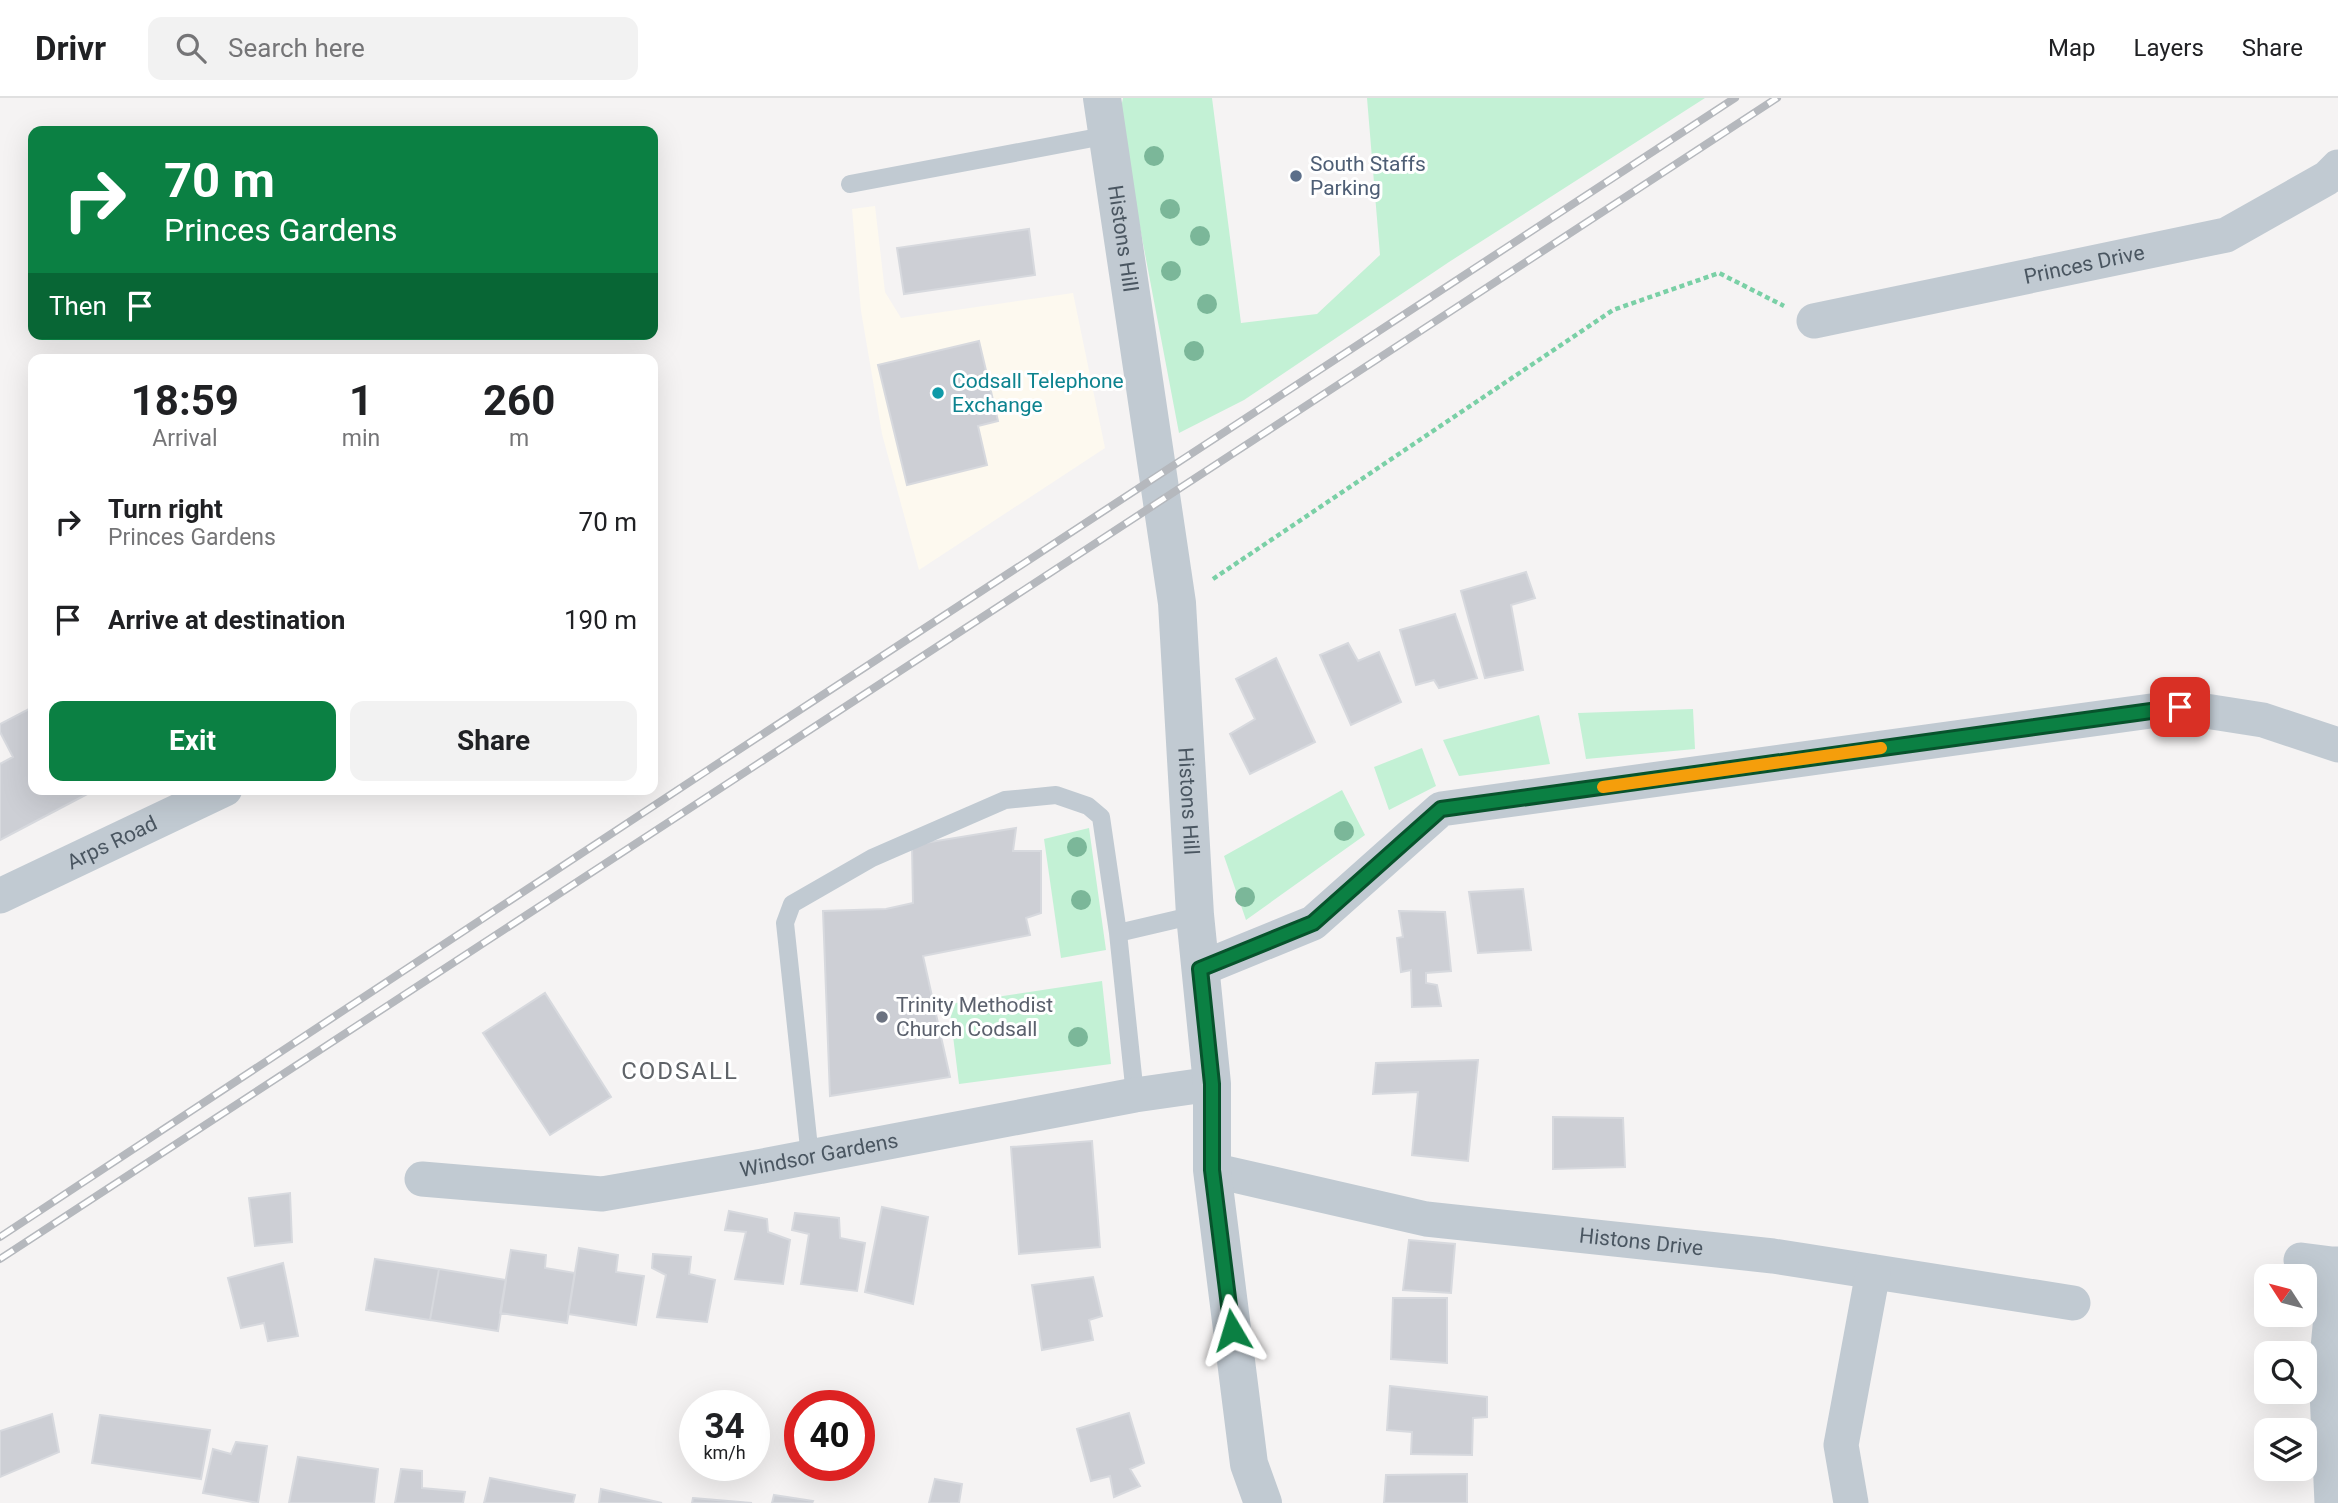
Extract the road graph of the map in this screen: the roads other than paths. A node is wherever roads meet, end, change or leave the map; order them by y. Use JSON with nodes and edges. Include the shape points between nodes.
{"nodes":[{"id":1,"x":1102,"y":98,"type":"edge"},
{"id":2,"x":1109,"y":135,"type":"junction"},
{"id":3,"x":2338,"y":167,"type":"edge"},
{"id":4,"x":850,"y":184,"type":"dead end"},
{"id":5,"x":1814,"y":321,"type":"road end"},
{"id":6,"x":2338,"y":745,"type":"edge"},
{"id":7,"x":212,"y":795,"type":"edge"},
{"id":8,"x":0,"y":896,"type":"edge"},
{"id":9,"x":1195,"y":915,"type":"junction"},
{"id":10,"x":1118,"y":933,"type":"junction"},
{"id":11,"x":1200,"y":969,"type":"junction"},
{"id":12,"x":1212,"y":1084,"type":"junction"},
{"id":13,"x":1135,"y":1095,"type":"junction"},
{"id":14,"x":810,"y":1157,"type":"junction"},
{"id":15,"x":1212,"y":1170,"type":"junction"},
{"id":16,"x":422,"y":1180,"type":"dead end"},
{"id":17,"x":2301,"y":1259,"type":"dead end"},
{"id":18,"x":2337,"y":1265,"type":"edge"},
{"id":19,"x":1873,"y":1272,"type":"junction"},
{"id":20,"x":2073,"y":1303,"type":"dead end"},
{"id":21,"x":1263,"y":1503,"type":"edge"},
{"id":22,"x":1852,"y":1503,"type":"edge"},
{"id":23,"x":2332,"y":1503,"type":"edge"}],
"edges":[{"from":1,"to":2,"type":"street","name":"Histons Hill"},
{"from":2,"to":4,"type":"lane"},
{"from":2,"to":9,"type":"street","name":"Histons Hill","via":[[1177,603]]},
{"from":3,"to":5,"type":"street","name":"Princes Drive","via":[[2327,178],[2226,235]]},
{"from":6,"to":11,"type":"street","via":[[2263,720],[2180,707],[1441,809],[1313,923]]},
{"from":7,"to":8,"type":"street","name":"Arps Road"},
{"from":9,"to":10,"type":"lane"},
{"from":9,"to":11,"type":"street","name":"Histons Hill"},
{"from":10,"to":13,"type":"lane"},
{"from":10,"to":14,"type":"lane","via":[[1101,817],[1088,806],[1056,795],[1005,800],[872,858],[792,904],[785,923]]},
{"from":11,"to":12,"type":"street","name":"Histons Hill"},
{"from":12,"to":13,"type":"street","name":"Windsor Gardens"},
{"from":12,"to":15,"type":"street","name":"Histons Hill"},
{"from":13,"to":14,"type":"street","name":"Windsor Gardens"},
{"from":14,"to":16,"type":"street","name":"Windsor Gardens","via":[[602,1194]]},
{"from":15,"to":19,"type":"street","name":"Histons Drive","via":[[1426,1219],[1773,1256]]},
{"from":15,"to":21,"type":"street","name":"Histons Hill","via":[[1249,1464]]},
{"from":17,"to":18,"type":"street"},
{"from":18,"to":23,"type":"street","via":[[2326,1369]]},
{"from":19,"to":20,"type":"street","name":"Histons Drive"},
{"from":19,"to":22,"type":"street","via":[[1841,1445]]}]}
